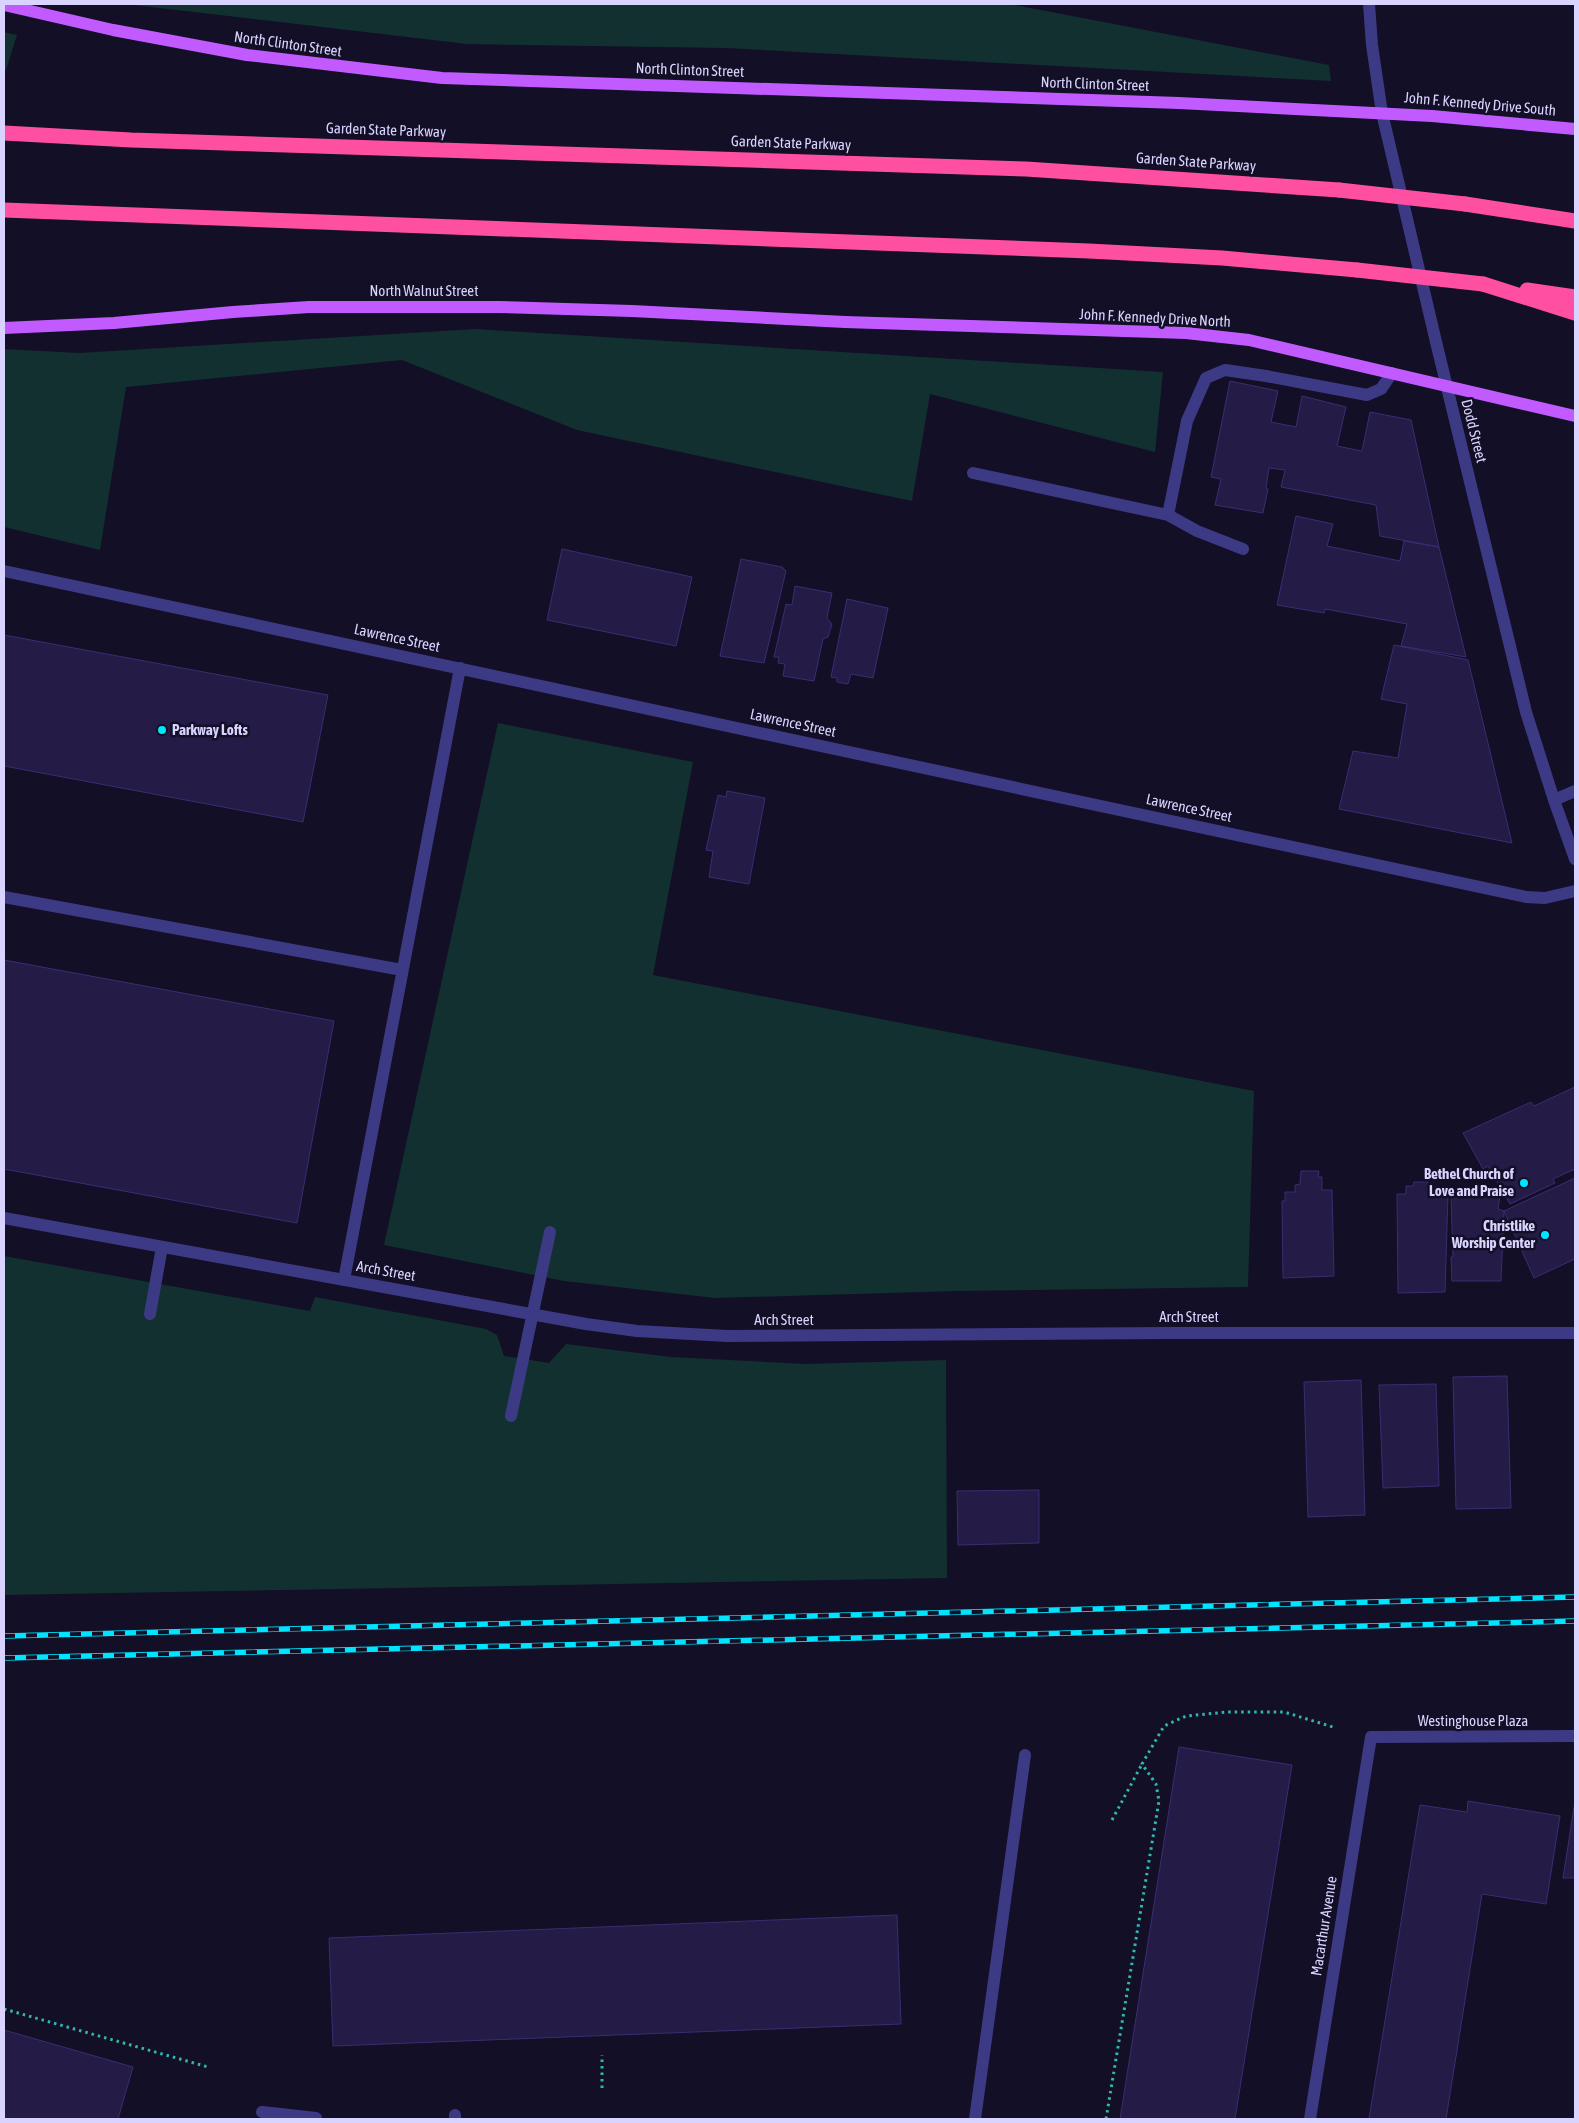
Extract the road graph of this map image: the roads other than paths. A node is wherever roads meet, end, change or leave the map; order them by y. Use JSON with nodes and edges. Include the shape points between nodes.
{"nodes":[{"id":1,"x":1368,"y":4,"type":"edge"},
{"id":2,"x":4,"y":5,"type":"edge"},
{"id":3,"x":1382,"y":113,"type":"junction"},
{"id":4,"x":1575,"y":129,"type":"edge"},
{"id":5,"x":4,"y":133,"type":"edge"},
{"id":6,"x":4,"y":210,"type":"edge"},
{"id":7,"x":1575,"y":221,"type":"edge"},
{"id":8,"x":1483,"y":284,"type":"junction"},
{"id":9,"x":1575,"y":297,"type":"edge"},
{"id":10,"x":1575,"y":313,"type":"edge"},
{"id":11,"x":845,"y":322,"type":"joint"},
{"id":12,"x":4,"y":328,"type":"edge"},
{"id":13,"x":1392,"y":373,"type":"junction"},
{"id":14,"x":1447,"y":386,"type":"junction"},
{"id":15,"x":1575,"y":416,"type":"edge"},
{"id":16,"x":973,"y":473,"type":"dead end"},
{"id":17,"x":1168,"y":515,"type":"junction"},
{"id":18,"x":1243,"y":549,"type":"dead end"},
{"id":19,"x":4,"y":570,"type":"edge"},
{"id":20,"x":460,"y":668,"type":"junction"},
{"id":21,"x":1575,"y":791,"type":"edge"},
{"id":22,"x":1554,"y":800,"type":"junction"},
{"id":23,"x":1575,"y":859,"type":"edge"},
{"id":24,"x":1575,"y":891,"type":"edge"},
{"id":25,"x":4,"y":897,"type":"edge"},
{"id":26,"x":402,"y":970,"type":"junction"},
{"id":27,"x":4,"y":1218,"type":"edge"},
{"id":28,"x":550,"y":1232,"type":"dead end"},
{"id":29,"x":162,"y":1247,"type":"junction"},
{"id":30,"x":344,"y":1280,"type":"junction"},
{"id":31,"x":150,"y":1314,"type":"dead end"},
{"id":32,"x":533,"y":1314,"type":"junction"},
{"id":33,"x":1575,"y":1333,"type":"edge"},
{"id":34,"x":512,"y":1416,"type":"dead end"},
{"id":35,"x":1575,"y":1736,"type":"edge"},
{"id":36,"x":1371,"y":1738,"type":"joint"},
{"id":37,"x":1025,"y":1756,"type":"dead end"},
{"id":38,"x":262,"y":2112,"type":"dead end"},
{"id":39,"x":316,"y":2118,"type":"edge"},
{"id":40,"x":975,"y":2119,"type":"edge"},
{"id":41,"x":1310,"y":2119,"type":"edge"}],
"edges":[{"from":1,"to":3,"type":"street","name":"Dodd Street"},
{"from":2,"to":3,"type":"main road","name":"North Clinton Street","via":[[113,30],[247,55],[433,77],[1108,100]]},
{"from":3,"to":4,"type":"main road","name":"John F. Kennedy Drive South"},
{"from":3,"to":14,"type":"street","name":"Dodd Street"},
{"from":5,"to":7,"type":"highway","name":"Garden State Parkway","bridge":true,"via":[[131,140],[1026,169],[1339,190],[1465,204]]},
{"from":6,"to":8,"type":"highway","bridge":true,"via":[[1138,253],[1251,260]]},
{"from":8,"to":9,"type":"highway"},
{"from":8,"to":10,"type":"highway"},
{"from":11,"to":12,"type":"main road","name":"North Walnut Street","via":[[499,307],[309,307],[114,323]]},
{"from":11,"to":13,"type":"main road","name":"John F. Kennedy Drive North","via":[[1219,335]]},
{"from":13,"to":14,"type":"main road","name":"John F. Kennedy Drive North"},
{"from":13,"to":17,"type":"street","via":[[1381,389],[1367,395],[1225,370],[1206,378],[1187,421]]},
{"from":14,"to":15,"type":"main road","name":"John F. Kennedy Drive North"},
{"from":14,"to":22,"type":"street","name":"Dodd Street","via":[[1526,712]]},
{"from":16,"to":17,"type":"street"},
{"from":17,"to":18,"type":"street","via":[[1197,531]]},
{"from":19,"to":20,"type":"street","name":"Lawrence Street"},
{"from":20,"to":24,"type":"street","name":"Lawrence Street","via":[[1526,897],[1545,898]]},
{"from":20,"to":26,"type":"street"},
{"from":21,"to":22,"type":"street"},
{"from":22,"to":23,"type":"street","name":"Dodd Street"},
{"from":25,"to":26,"type":"street"},
{"from":26,"to":30,"type":"street"},
{"from":27,"to":29,"type":"street","name":"Arch Street"},
{"from":28,"to":32,"type":"street"},
{"from":29,"to":30,"type":"street","name":"Arch Street"},
{"from":29,"to":31,"type":"street"},
{"from":30,"to":32,"type":"street","name":"Arch Street"},
{"from":32,"to":33,"type":"street","name":"Arch Street","via":[[637,1331],[727,1336]]},
{"from":32,"to":34,"type":"street"},
{"from":35,"to":36,"type":"street","name":"Westinghouse Plaza"},
{"from":36,"to":41,"type":"street","name":"Macarthur Avenue"},
{"from":37,"to":40,"type":"street"},
{"from":38,"to":39,"type":"street"}]}
